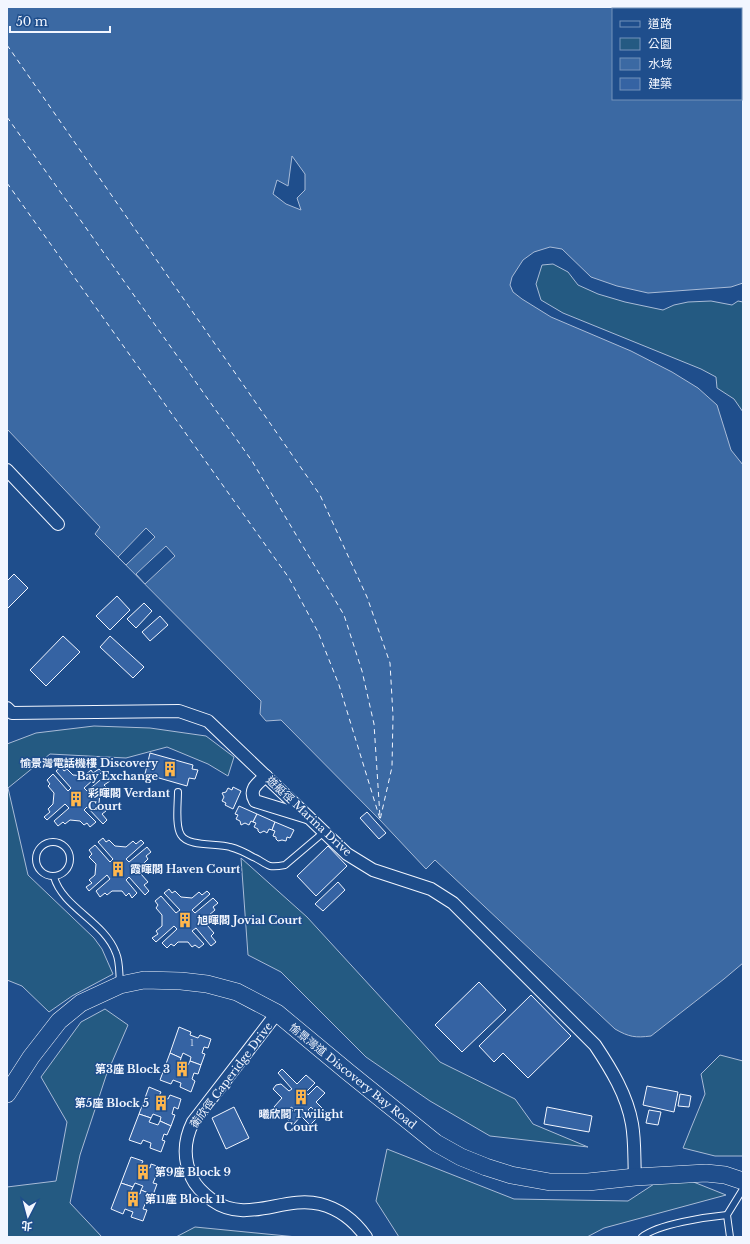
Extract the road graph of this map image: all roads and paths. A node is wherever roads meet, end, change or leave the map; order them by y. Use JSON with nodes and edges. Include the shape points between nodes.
{"nodes":[{"id":1,"x":7,"y":470,"type":"edge"},
{"id":2,"x":58,"y":524,"type":"dead end"},
{"id":3,"x":9,"y":713,"type":"edge"},
{"id":4,"x":266,"y":776,"type":"junction"},
{"id":5,"x":178,"y":792,"type":"dead end"},
{"id":6,"x":310,"y":818,"type":"junction"},
{"id":7,"x":324,"y":832,"type":"junction"},
{"id":8,"x":54,"y":877,"type":"junction"},
{"id":9,"x":120,"y":985,"type":"junction"},
{"id":10,"x":277,"y":1014,"type":"junction"},
{"id":11,"x":7,"y":1094,"type":"edge"},
{"id":12,"x":735,"y":1176,"type":"edge"},
{"id":13,"x":636,"y":1177,"type":"junction"},
{"id":14,"x":743,"y":1189,"type":"edge"},
{"id":15,"x":727,"y":1215,"type":"junction"},
{"id":16,"x":366,"y":1237,"type":"edge"},
{"id":17,"x":642,"y":1237,"type":"edge"},
{"id":18,"x":730,"y":1237,"type":"edge"}],
"edges":[{"from":1,"to":2,"type":"street"},
{"from":3,"to":4,"type":"street","name":"遊艇徑 Marina Drive","via":[[179,711],[208,721]]},
{"from":4,"to":6,"type":"street","name":"遊艇徑 Marina Drive"},
{"from":4,"to":6,"type":"street","via":[[252,791],[255,801]]},
{"from":5,"to":7,"type":"lane","via":[[178,829],[187,841],[231,847],[270,866],[285,865]]},
{"from":6,"to":7,"type":"street","name":"遊艇徑 Marina Drive"},
{"from":7,"to":13,"type":"street","name":"遊艇徑 Marina Drive","via":[[347,854],[373,870],[431,890],[453,903],[595,1045],[610,1068],[632,1123]]},
{"from":8,"to":8,"type":"lane","via":[[42,874],[38,869],[36,857],[41,846],[58,842],[67,848],[71,859],[68,869]]},
{"from":8,"to":9,"type":"lane","via":[[63,894],[105,933],[117,954]]},
{"from":9,"to":10,"type":"street","name":"愉景灣道 Discovery Bay Road","via":[[144,980],[207,984],[237,992]]},
{"from":9,"to":11,"type":"street","name":"愉景灣道 Discovery Bay Road","via":[[81,1003],[59,1020]]},
{"from":10,"to":13,"type":"street","name":"愉景灣道 Discovery Bay Road","via":[[411,1124],[436,1143],[461,1157],[511,1175],[550,1182],[588,1182]]},
{"from":10,"to":16,"type":"street","name":"蘅欣徑 Caperidge Drive","via":[[193,1122],[186,1146],[189,1172],[200,1190],[216,1203],[226,1207],[246,1211],[302,1203],[318,1204],[334,1208],[347,1216]]},
{"from":12,"to":13,"type":"street","name":"愉景灣道 Discovery Bay Road","via":[[706,1173]]},
{"from":14,"to":15,"type":"lane"},
{"from":15,"to":17,"type":"lane","via":[[687,1221],[648,1232]]},
{"from":15,"to":18,"type":"lane"}]}
